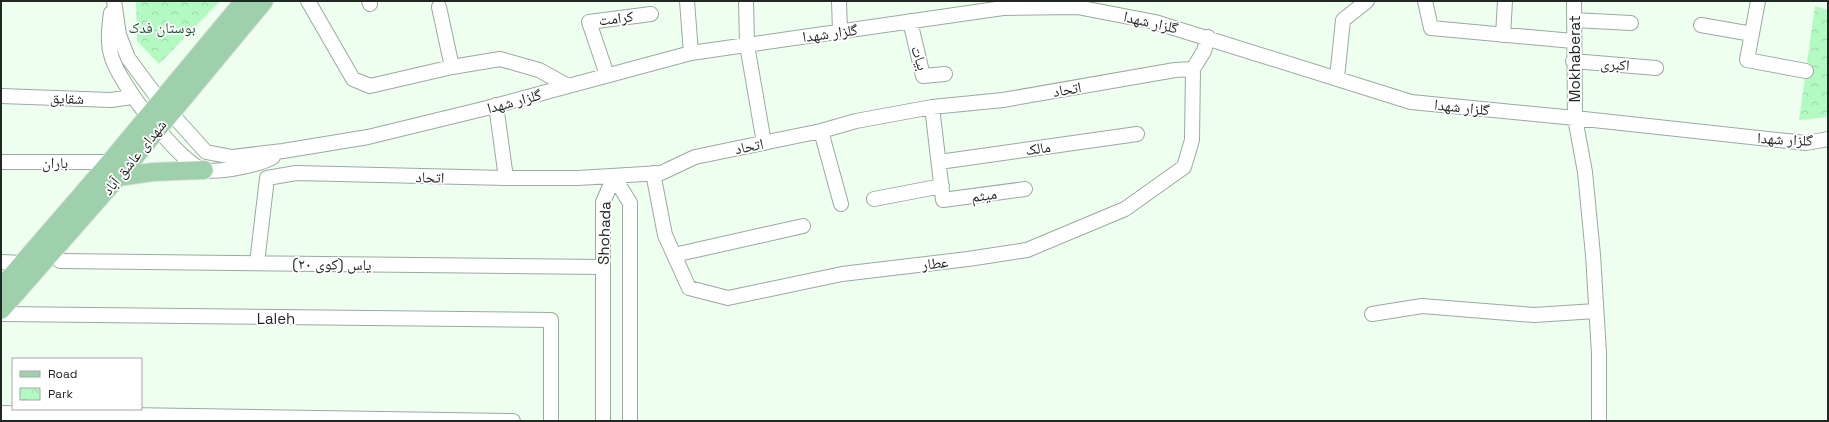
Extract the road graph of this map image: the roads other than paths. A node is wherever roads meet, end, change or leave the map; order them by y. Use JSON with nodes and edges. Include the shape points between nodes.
{"nodes":[{"id":1,"x":113,"y":1,"type":"edge"},
{"id":2,"x":244,"y":1,"type":"edge"},
{"id":3,"x":264,"y":1,"type":"edge"},
{"id":4,"x":308,"y":1,"type":"edge"},
{"id":5,"x":746,"y":1,"type":"edge"},
{"id":6,"x":839,"y":1,"type":"edge"},
{"id":7,"x":1367,"y":1,"type":"edge"},
{"id":8,"x":1425,"y":1,"type":"edge"},
{"id":9,"x":1505,"y":1,"type":"edge"},
{"id":10,"x":1574,"y":1,"type":"edge"},
{"id":11,"x":1758,"y":1,"type":"edge"},
{"id":12,"x":687,"y":2,"type":"edge"},
{"id":13,"x":439,"y":7,"type":"dead end"},
{"id":14,"x":651,"y":14,"type":"dead end"},
{"id":15,"x":1574,"y":20,"type":"junction"},
{"id":16,"x":910,"y":21,"type":"junction"},
{"id":17,"x":1631,"y":23,"type":"dead end"},
{"id":18,"x":1701,"y":25,"type":"dead end"},
{"id":19,"x":840,"y":31,"type":"junction"},
{"id":20,"x":1752,"y":34,"type":"junction"},
{"id":21,"x":1503,"y":35,"type":"junction"},
{"id":22,"x":1208,"y":37,"type":"junction"},
{"id":23,"x":1573,"y":42,"type":"junction"},
{"id":24,"x":747,"y":45,"type":"junction"},
{"id":25,"x":691,"y":53,"type":"junction"},
{"id":26,"x":1573,"y":61,"type":"junction"},
{"id":27,"x":452,"y":67,"type":"junction"},
{"id":28,"x":1656,"y":68,"type":"dead end"},
{"id":29,"x":1193,"y":69,"type":"junction"},
{"id":30,"x":1806,"y":72,"type":"dead end"},
{"id":31,"x":945,"y":74,"type":"dead end"},
{"id":32,"x":607,"y":75,"type":"junction"},
{"id":33,"x":1336,"y":78,"type":"junction"},
{"id":34,"x":568,"y":86,"type":"junction"},
{"id":35,"x":1,"y":96,"type":"edge"},
{"id":36,"x":132,"y":97,"type":"junction"},
{"id":37,"x":165,"y":106,"type":"junction"},
{"id":38,"x":496,"y":106,"type":"junction"},
{"id":39,"x":932,"y":108,"type":"junction"},
{"id":40,"x":1575,"y":118,"type":"junction"},
{"id":41,"x":152,"y":122,"type":"junction"},
{"id":42,"x":821,"y":131,"type":"junction"},
{"id":43,"x":1137,"y":134,"type":"dead end"},
{"id":44,"x":1828,"y":139,"type":"edge"},
{"id":45,"x":764,"y":143,"type":"junction"},
{"id":46,"x":283,"y":151,"type":"junction"},
{"id":47,"x":1,"y":162,"type":"edge"},
{"id":48,"x":939,"y":162,"type":"junction"},
{"id":49,"x":114,"y":170,"type":"junction"},
{"id":50,"x":204,"y":170,"type":"junction"},
{"id":51,"x":653,"y":173,"type":"junction"},
{"id":52,"x":614,"y":177,"type":"junction"},
{"id":53,"x":506,"y":178,"type":"junction"},
{"id":54,"x":942,"y":186,"type":"junction"},
{"id":55,"x":1025,"y":189,"type":"dead end"},
{"id":56,"x":874,"y":199,"type":"dead end"},
{"id":57,"x":841,"y":204,"type":"dead end"},
{"id":58,"x":803,"y":226,"type":"dead end"},
{"id":59,"x":674,"y":255,"type":"junction"},
{"id":60,"x":60,"y":261,"type":"dead end"},
{"id":61,"x":1,"y":262,"type":"edge"},
{"id":62,"x":24,"y":263,"type":"junction"},
{"id":63,"x":257,"y":263,"type":"junction"},
{"id":64,"x":603,"y":267,"type":"junction"},
{"id":65,"x":1,"y":288,"type":"edge"},
{"id":66,"x":1,"y":310,"type":"edge"},
{"id":67,"x":1596,"y":311,"type":"junction"},
{"id":68,"x":1,"y":314,"type":"edge"},
{"id":69,"x":1372,"y":314,"type":"dead end"},
{"id":70,"x":1,"y":413,"type":"edge"},
{"id":71,"x":513,"y":421,"type":"edge"},
{"id":72,"x":551,"y":421,"type":"edge"},
{"id":73,"x":603,"y":421,"type":"edge"},
{"id":74,"x":630,"y":421,"type":"edge"},
{"id":75,"x":1599,"y":421,"type":"edge"}],
"edges":[{"from":1,"to":36,"type":"street","via":[[109,30],[111,58]]},
{"from":1,"to":37,"type":"street","name":"گلزار شهدا","via":[[119,35],[128,58]]},
{"from":2,"to":37,"type":"main road","name":"شهدای عاشق آباد"},
{"from":3,"to":37,"type":"main road","name":"شهدای عاشق آباد"},
{"from":4,"to":27,"type":"street","via":[[353,79],[370,86]]},
{"from":5,"to":24,"type":"street"},
{"from":6,"to":19,"type":"street"},
{"from":7,"to":33,"type":"street","via":[[1343,20]]},
{"from":8,"to":21,"type":"street","via":[[1431,28]]},
{"from":9,"to":21,"type":"street"},
{"from":10,"to":15,"type":"street","name":"Mokhaberat"},
{"from":11,"to":20,"type":"street"},
{"from":12,"to":25,"type":"street"},
{"from":13,"to":27,"type":"street"},
{"from":14,"to":32,"type":"street","name":"کرامت","via":[[589,22]]},
{"from":15,"to":17,"type":"street"},
{"from":15,"to":23,"type":"street","name":"Mokhaberat"},
{"from":16,"to":19,"type":"street","name":"گلزار شهدا"},
{"from":16,"to":22,"type":"street","name":"گلزار شهدا","via":[[1003,8],[1077,7],[1156,22]]},
{"from":16,"to":31,"type":"street","name":"بیات","via":[[923,76]]},
{"from":18,"to":20,"type":"street"},
{"from":19,"to":24,"type":"street","name":"گلزار شهدا"},
{"from":20,"to":30,"type":"street","via":[[1747,60]]},
{"from":21,"to":23,"type":"street"},
{"from":22,"to":29,"type":"street","via":[[1204,51]]},
{"from":22,"to":33,"type":"street","name":"گلزار شهدا"},
{"from":23,"to":26,"type":"street","name":"Mokhaberat"},
{"from":24,"to":25,"type":"street","name":"گلزار شهدا"},
{"from":24,"to":45,"type":"street"},
{"from":25,"to":32,"type":"street","name":"گلزار شهدا"},
{"from":26,"to":28,"type":"street","name":"اکبری"},
{"from":26,"to":40,"type":"street","name":"Mokhaberat"},
{"from":27,"to":34,"type":"street","via":[[500,59],[540,70]]},
{"from":29,"to":39,"type":"street","name":"اتحاد","via":[[1003,100]]},
{"from":29,"to":59,"type":"street","name":"عطار","via":[[1192,140],[1184,167],[1125,209],[1028,250],[842,274],[728,298],[689,288]]},
{"from":32,"to":34,"type":"street","name":"گلزار شهدا"},
{"from":33,"to":40,"type":"street","name":"گلزار شهدا","via":[[1411,102]]},
{"from":34,"to":38,"type":"street","name":"گلزار شهدا"},
{"from":35,"to":36,"type":"street","name":"شقایق","via":[[111,100]]},
{"from":36,"to":41,"type":"street"},
{"from":37,"to":41,"type":"main road","name":"شهدای عاشق آباد"},
{"from":37,"to":46,"type":"street","name":"گلزار شهدا","via":[[206,152],[232,157]]},
{"from":38,"to":46,"type":"street","name":"گلزار شهدا","via":[[368,137]]},
{"from":38,"to":53,"type":"street"},
{"from":39,"to":42,"type":"street","name":"اتحاد","via":[[856,121]]},
{"from":39,"to":48,"type":"street"},
{"from":40,"to":44,"type":"street","name":"گلزار شهدا","via":[[1806,143]]},
{"from":40,"to":67,"type":"street","name":"Mokhaberat","via":[[1585,172]]},
{"from":41,"to":49,"type":"main road","name":"شهدای عاشق آباد"},
{"from":41,"to":50,"type":"street","via":[[190,161]]},
{"from":42,"to":45,"type":"street","name":"اتحاد"},
{"from":42,"to":57,"type":"street"},
{"from":43,"to":48,"type":"street","name":"مالک"},
{"from":45,"to":51,"type":"street","name":"اتحاد","via":[[695,157]]},
{"from":46,"to":50,"type":"street","via":[[266,161],[250,166]]},
{"from":47,"to":49,"type":"street","name":"باران"},
{"from":48,"to":54,"type":"street"},
{"from":49,"to":50,"type":"main road"},
{"from":49,"to":62,"type":"main road","name":"شهدای عاشق آباد"},
{"from":49,"to":66,"type":"main road","name":"شهدای عاشق آباد"},
{"from":51,"to":52,"type":"street","name":"اتحاد"},
{"from":51,"to":59,"type":"street","name":"عطار","via":[[665,235]]},
{"from":52,"to":53,"type":"street","name":"اتحاد"},
{"from":52,"to":64,"type":"street","name":"Shohada","via":[[602,202]]},
{"from":52,"to":74,"type":"street","name":"Shohada","via":[[630,203]]},
{"from":53,"to":63,"type":"street","name":"اتحاد","via":[[296,173],[267,178]]},
{"from":54,"to":55,"type":"street","name":"میثم","via":[[943,200]]},
{"from":54,"to":56,"type":"street"},
{"from":58,"to":59,"type":"street"},
{"from":60,"to":63,"type":"street","name":"یاس (کوی ۲۰)"},
{"from":61,"to":62,"type":"street"},
{"from":62,"to":65,"type":"main road","name":"شهدای عاشق آباد"},
{"from":63,"to":64,"type":"street","name":"یاس (کوی ۲۰)"},
{"from":64,"to":73,"type":"street","name":"Shohada"},
{"from":67,"to":69,"type":"street","via":[[1534,316],[1422,306]]},
{"from":67,"to":75,"type":"street","name":"Mokhaberat"},
{"from":68,"to":72,"type":"street","name":"Laleh","via":[[551,320]]},
{"from":70,"to":71,"type":"street"}]}
